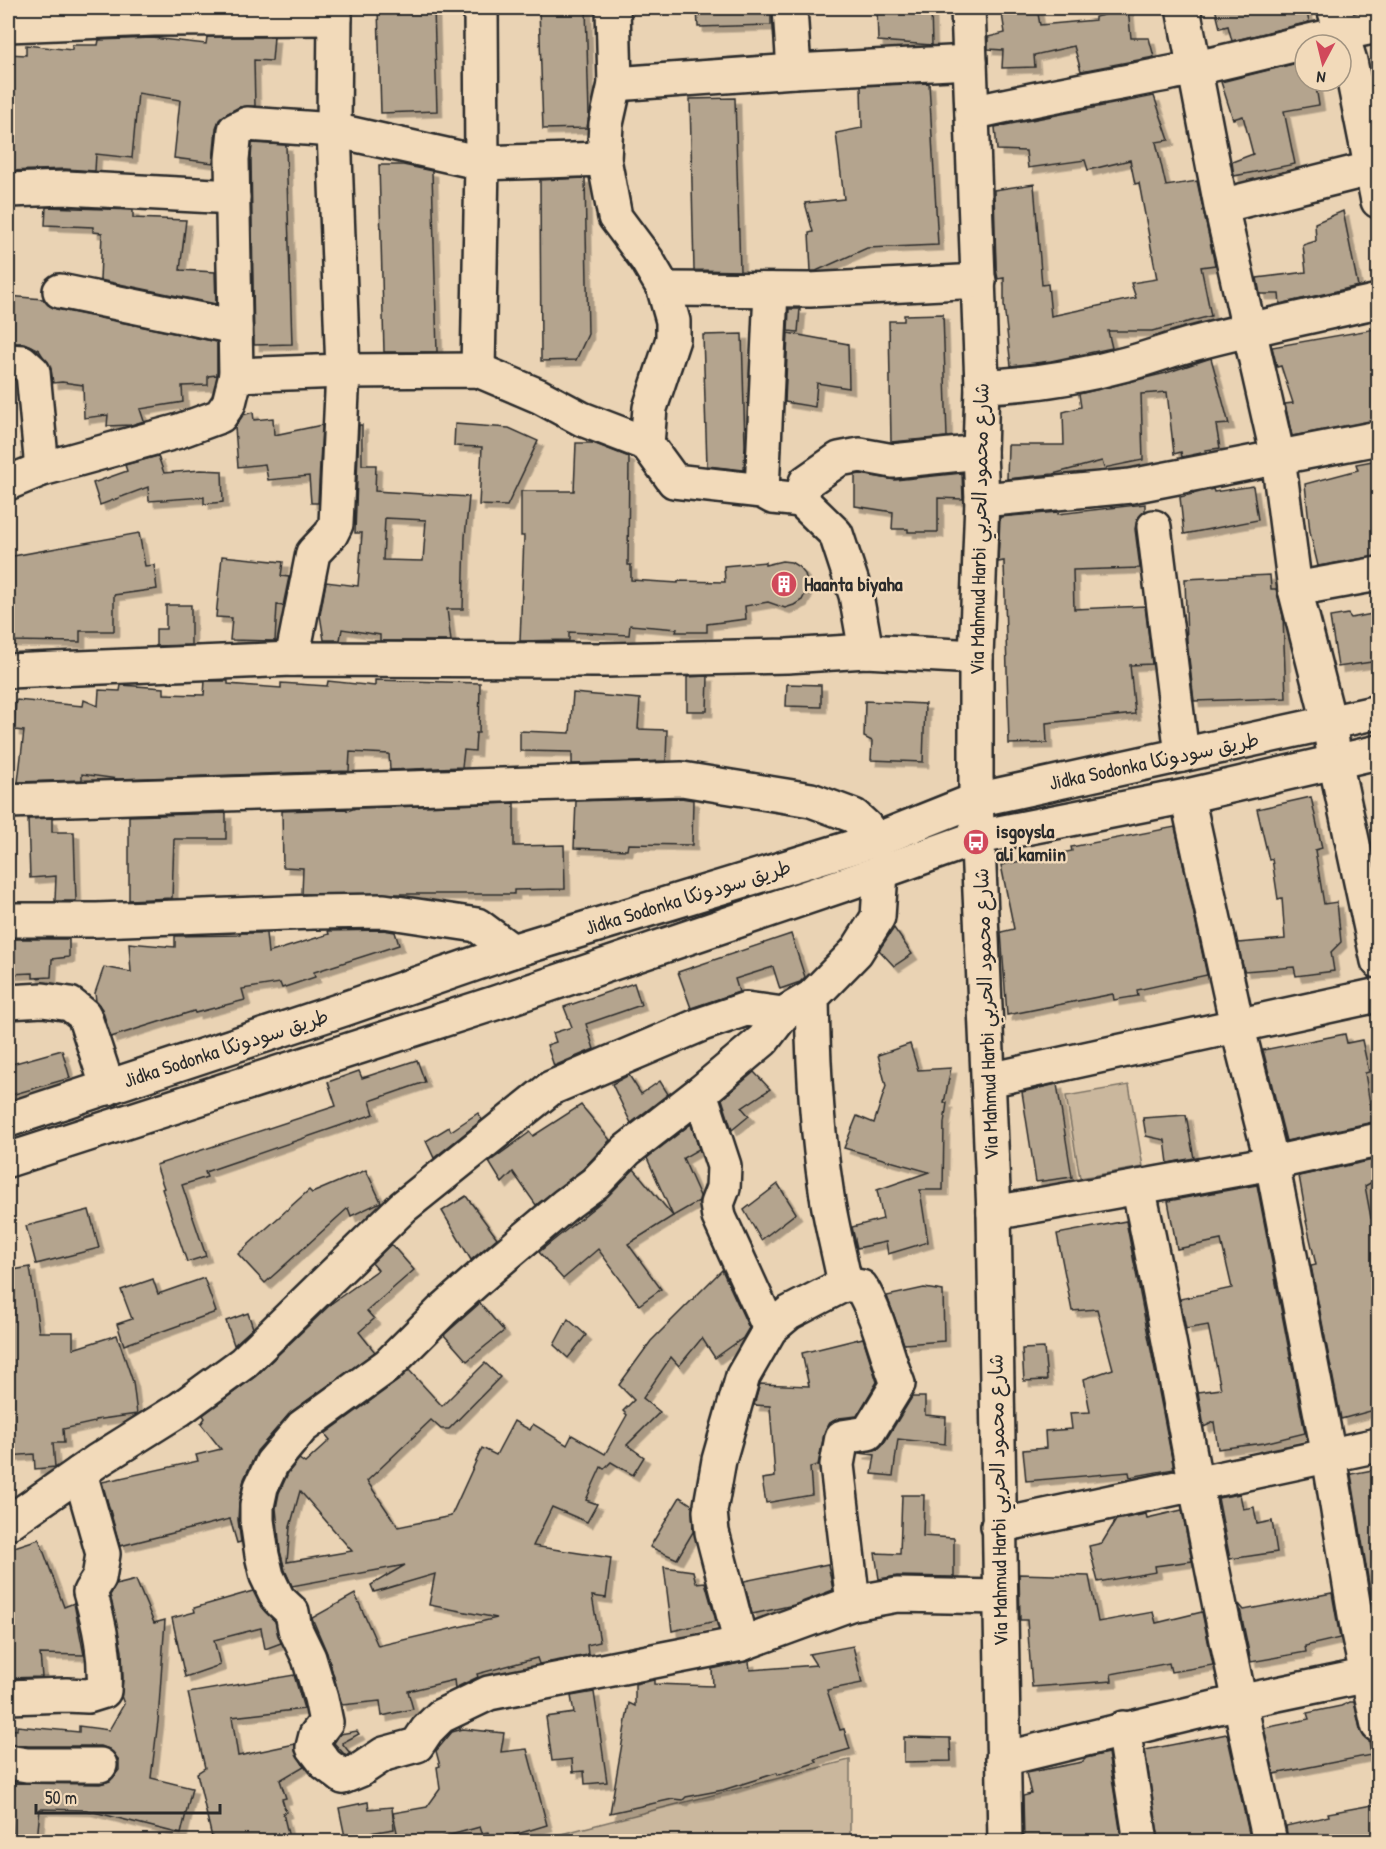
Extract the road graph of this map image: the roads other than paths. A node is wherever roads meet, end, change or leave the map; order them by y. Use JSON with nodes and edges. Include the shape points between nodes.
{"nodes":[{"id":1,"x":481,"y":8,"type":"edge"},
{"id":2,"x":613,"y":8,"type":"edge"},
{"id":3,"x":790,"y":8,"type":"edge"},
{"id":4,"x":968,"y":8,"type":"edge"},
{"id":5,"x":1183,"y":8,"type":"edge"},
{"id":6,"x":335,"y":13,"type":"edge"},
{"id":7,"x":1338,"y":20,"type":"edge"},
{"id":8,"x":8,"y":25,"type":"edge"},
{"id":9,"x":1378,"y":26,"type":"edge"},
{"id":10,"x":970,"y":62,"type":"junction"},
{"id":11,"x":1194,"y":69,"type":"junction"},
{"id":12,"x":794,"y":71,"type":"junction"},
{"id":13,"x":615,"y":84,"type":"junction"},
{"id":14,"x":972,"y":113,"type":"junction"},
{"id":15,"x":334,"y":130,"type":"junction"},
{"id":16,"x":604,"y":159,"type":"junction"},
{"id":17,"x":482,"y":163,"type":"junction"},
{"id":18,"x":1375,"y":167,"type":"edge"},
{"id":19,"x":8,"y":190,"type":"edge"},
{"id":20,"x":233,"y":197,"type":"junction"},
{"id":21,"x":1378,"y":201,"type":"edge"},
{"id":22,"x":1221,"y":206,"type":"junction"},
{"id":23,"x":979,"y":281,"type":"junction"},
{"id":24,"x":664,"y":289,"type":"junction"},
{"id":25,"x":771,"y":290,"type":"junction"},
{"id":26,"x":60,"y":291,"type":"dead end"},
{"id":27,"x":1378,"y":301,"type":"edge"},
{"id":28,"x":235,"y":327,"type":"junction"},
{"id":29,"x":1249,"y":329,"type":"junction"},
{"id":30,"x":8,"y":362,"type":"edge"},
{"id":31,"x":478,"y":370,"type":"junction"},
{"id":32,"x":343,"y":371,"type":"junction"},
{"id":33,"x":236,"y":375,"type":"junction"},
{"id":34,"x":982,"y":386,"type":"junction"},
{"id":35,"x":1378,"y":438,"type":"edge"},
{"id":36,"x":647,"y":444,"type":"junction"},
{"id":37,"x":980,"y":452,"type":"junction"},
{"id":38,"x":1278,"y":457,"type":"junction"},
{"id":39,"x":42,"y":469,"type":"junction"},
{"id":40,"x":8,"y":483,"type":"edge"},
{"id":41,"x":762,"y":491,"type":"junction"},
{"id":42,"x":801,"y":500,"type":"junction"},
{"id":43,"x":982,"y":500,"type":"junction"},
{"id":44,"x":1154,"y":527,"type":"dead end"},
{"id":45,"x":1378,"y":574,"type":"edge"},
{"id":46,"x":1295,"y":589,"type":"junction"},
{"id":47,"x":866,"y":651,"type":"junction"},
{"id":48,"x":976,"y":657,"type":"junction"},
{"id":49,"x":292,"y":659,"type":"junction"},
{"id":50,"x":8,"y":672,"type":"edge"},
{"id":51,"x":1378,"y":712,"type":"edge"},
{"id":52,"x":1329,"y":722,"type":"junction"},
{"id":53,"x":1378,"y":752,"type":"edge"},
{"id":54,"x":1182,"y":755,"type":"junction"},
{"id":55,"x":1335,"y":761,"type":"junction"},
{"id":56,"x":1187,"y":796,"type":"junction"},
{"id":57,"x":976,"y":800,"type":"junction"},
{"id":58,"x":8,"y":801,"type":"edge"},
{"id":59,"x":979,"y":837,"type":"junction"},
{"id":60,"x":876,"y":840,"type":"junction"},
{"id":61,"x":881,"y":872,"type":"junction"},
{"id":62,"x":8,"y":920,"type":"edge"},
{"id":63,"x":512,"y":951,"type":"junction"},
{"id":64,"x":1378,"y":961,"type":"edge"},
{"id":65,"x":1378,"y":995,"type":"edge"},
{"id":66,"x":812,"y":997,"type":"junction"},
{"id":67,"x":8,"y":1002,"type":"edge"},
{"id":68,"x":344,"y":1009,"type":"junction"},
{"id":69,"x":783,"y":1014,"type":"junction"},
{"id":70,"x":1237,"y":1025,"type":"junction"},
{"id":71,"x":357,"y":1046,"type":"junction"},
{"id":72,"x":989,"y":1080,"type":"junction"},
{"id":73,"x":108,"y":1088,"type":"junction"},
{"id":74,"x":700,"y":1094,"type":"junction"},
{"id":75,"x":8,"y":1120,"type":"edge"},
{"id":76,"x":1378,"y":1140,"type":"edge"},
{"id":77,"x":8,"y":1160,"type":"edge"},
{"id":78,"x":1272,"y":1163,"type":"junction"},
{"id":79,"x":1138,"y":1187,"type":"junction"},
{"id":80,"x":994,"y":1213,"type":"junction"},
{"id":81,"x":845,"y":1284,"type":"junction"},
{"id":82,"x":770,"y":1329,"type":"junction"},
{"id":83,"x":1378,"y":1445,"type":"edge"},
{"id":84,"x":1329,"y":1456,"type":"junction"},
{"id":85,"x":80,"y":1473,"type":"junction"},
{"id":86,"x":1196,"y":1484,"type":"junction"},
{"id":87,"x":8,"y":1523,"type":"edge"},
{"id":88,"x":998,"y":1526,"type":"junction"},
{"id":89,"x":999,"y":1596,"type":"junction"},
{"id":90,"x":853,"y":1603,"type":"junction"},
{"id":91,"x":741,"y":1644,"type":"junction"},
{"id":92,"x":1374,"y":1675,"type":"edge"},
{"id":93,"x":8,"y":1697,"type":"edge"},
{"id":94,"x":1239,"y":1702,"type":"junction"},
{"id":95,"x":1378,"y":1725,"type":"edge"},
{"id":96,"x":1123,"y":1728,"type":"junction"},
{"id":97,"x":1004,"y":1759,"type":"junction"},
{"id":98,"x":8,"y":1762,"type":"edge"},
{"id":99,"x":100,"y":1765,"type":"dead end"},
{"id":100,"x":1005,"y":1842,"type":"edge"},
{"id":101,"x":1141,"y":1842,"type":"edge"},
{"id":102,"x":1270,"y":1842,"type":"edge"}],
"edges":[{"from":1,"to":17,"type":"street"},
{"from":2,"to":13,"type":"street"},
{"from":3,"to":12,"type":"street"},
{"from":4,"to":10,"type":"street","name":"Via Mahmud Harbi شارع محمود الحربي"},
{"from":5,"to":11,"type":"street"},
{"from":6,"to":8,"type":"street"},
{"from":6,"to":15,"type":"street"},
{"from":7,"to":9,"type":"street"},
{"from":7,"to":11,"type":"street"},
{"from":7,"to":18,"type":"street"},
{"from":10,"to":12,"type":"street"},
{"from":10,"to":14,"type":"street","name":"Via Mahmud Harbi شارع محمود الحربي"},
{"from":11,"to":14,"type":"street"},
{"from":11,"to":22,"type":"street"},
{"from":12,"to":13,"type":"street"},
{"from":13,"to":16,"type":"street","via":[[606,124]]},
{"from":14,"to":23,"type":"street","name":"Via Mahmud Harbi شارع محمود الحربي"},
{"from":15,"to":17,"type":"street"},
{"from":15,"to":20,"type":"street","via":[[247,124],[235,130]]},
{"from":15,"to":32,"type":"street"},
{"from":16,"to":17,"type":"street"},
{"from":16,"to":24,"type":"street","via":[[615,217]]},
{"from":17,"to":31,"type":"street"},
{"from":18,"to":21,"type":"street"},
{"from":18,"to":22,"type":"street"},
{"from":19,"to":20,"type":"street","via":[[66,188]]},
{"from":20,"to":28,"type":"street"},
{"from":22,"to":29,"type":"street"},
{"from":23,"to":25,"type":"street"},
{"from":23,"to":34,"type":"street","name":"Via Mahmud Harbi شارع محمود الحربي"},
{"from":24,"to":25,"type":"street"},
{"from":24,"to":36,"type":"street","via":[[673,321],[673,339],[650,408]]},
{"from":25,"to":41,"type":"street"},
{"from":26,"to":28,"type":"street"},
{"from":27,"to":29,"type":"street"},
{"from":28,"to":33,"type":"street"},
{"from":29,"to":34,"type":"street","via":[[1067,378],[1025,385]]},
{"from":29,"to":38,"type":"street"},
{"from":30,"to":39,"type":"street","via":[[22,362],[33,372]]},
{"from":31,"to":32,"type":"street"},
{"from":31,"to":36,"type":"street"},
{"from":32,"to":33,"type":"street"},
{"from":32,"to":49,"type":"street","via":[[336,524],[314,553]]},
{"from":33,"to":39,"type":"street","via":[[229,403],[220,416]]},
{"from":34,"to":37,"type":"street","name":"Via Mahmud Harbi شارع محمود الحربي"},
{"from":35,"to":38,"type":"street"},
{"from":36,"to":41,"type":"street","via":[[674,481]]},
{"from":37,"to":42,"type":"street","via":[[893,461],[860,455],[839,459],[806,482]]},
{"from":37,"to":43,"type":"street","name":"Via Mahmud Harbi شارع محمود الحربي"},
{"from":38,"to":43,"type":"street","via":[[1131,486]]},
{"from":38,"to":46,"type":"street"},
{"from":39,"to":40,"type":"street"},
{"from":41,"to":42,"type":"street","via":[[773,497]]},
{"from":42,"to":47,"type":"street","via":[[836,534],[856,596]]},
{"from":43,"to":48,"type":"street","name":"Via Mahmud Harbi شارع محمود الحربي"},
{"from":44,"to":54,"type":"street"},
{"from":45,"to":46,"type":"street"},
{"from":46,"to":52,"type":"street"},
{"from":47,"to":48,"type":"street"},
{"from":47,"to":49,"type":"street","via":[[628,659]]},
{"from":48,"to":57,"type":"street","name":"Via Mahmud Harbi شارع محمود الحربي"},
{"from":49,"to":50,"type":"street"},
{"from":51,"to":52,"type":"street","name":"Jidka Sodonka طريق سودونكا"},
{"from":52,"to":54,"type":"street","name":"Jidka Sodonka طريق سودونكا"},
{"from":52,"to":55,"type":"street"},
{"from":53,"to":55,"type":"street","name":"Jidka Sodonka طريق سودونكا"},
{"from":54,"to":57,"type":"street","name":"Jidka Sodonka طريق سودونكا"},
{"from":55,"to":56,"type":"street","name":"Jidka Sodonka طريق سودونكا"},
{"from":55,"to":64,"type":"street"},
{"from":56,"to":59,"type":"street","name":"Jidka Sodonka طريق سودونكا"},
{"from":56,"to":70,"type":"street"},
{"from":57,"to":59,"type":"street","name":"Via Mahmud Harbi شارع محمود الحربي"},
{"from":57,"to":60,"type":"street","name":"Jidka Sodonka طريق سودونكا"},
{"from":58,"to":60,"type":"street","via":[[682,779],[811,800],[854,816]]},
{"from":59,"to":61,"type":"street","name":"Jidka Sodonka طريق سودونكا"},
{"from":59,"to":72,"type":"street","name":"Via Mahmud Harbi شارع محمود الحربي"},
{"from":60,"to":63,"type":"street","name":"Jidka Sodonka طريق سودونكا"},
{"from":61,"to":66,"type":"street","via":[[879,917],[856,952]]},
{"from":61,"to":71,"type":"street","name":"Jidka Sodonka طريق سودونكا"},
{"from":62,"to":63,"type":"street","via":[[384,911],[477,925]]},
{"from":63,"to":68,"type":"street","name":"Jidka Sodonka طريق سودونكا"},
{"from":65,"to":70,"type":"street"},
{"from":66,"to":69,"type":"street"},
{"from":66,"to":81,"type":"street","via":[[819,1134]]},
{"from":67,"to":73,"type":"street","via":[[43,1000],[70,1004],[84,1015]]},
{"from":68,"to":71,"type":"street"},
{"from":68,"to":73,"type":"street","name":"Jidka Sodonka طريق سودونكا"},
{"from":69,"to":74,"type":"street","via":[[763,1040]]},
{"from":69,"to":85,"type":"street","via":[[746,1009],[551,1088],[403,1207],[243,1363]]},
{"from":70,"to":72,"type":"street"},
{"from":70,"to":78,"type":"street"},
{"from":71,"to":77,"type":"street","name":"Jidka Sodonka طريق سودونكا"},
{"from":72,"to":80,"type":"street","name":"Via Mahmud Harbi شارع محمود الحربي"},
{"from":73,"to":75,"type":"street","name":"Jidka Sodonka طريق سودونكا"},
{"from":74,"to":82,"type":"street","via":[[724,1166],[723,1188],[717,1204],[719,1217]]},
{"from":74,"to":91,"type":"street","via":[[627,1150],[595,1183],[494,1265],[388,1365],[302,1427],[268,1471],[256,1520],[267,1576],[278,1599],[292,1612],[321,1698],[326,1722],[313,1747],[342,1777],[384,1754],[417,1745],[441,1716],[489,1693]]},
{"from":76,"to":78,"type":"street"},
{"from":78,"to":79,"type":"street"},
{"from":78,"to":84,"type":"street"},
{"from":79,"to":80,"type":"street"},
{"from":79,"to":86,"type":"street","via":[[1162,1294]]},
{"from":80,"to":88,"type":"street","name":"Via Mahmud Harbi شارع محمود الحربي"},
{"from":81,"to":82,"type":"street","via":[[789,1313]]},
{"from":81,"to":90,"type":"street","via":[[861,1287],[874,1310],[898,1384],[868,1433],[842,1437],[837,1465]]},
{"from":82,"to":91,"type":"street","via":[[743,1376],[718,1460],[710,1511]]},
{"from":83,"to":84,"type":"street"},
{"from":84,"to":86,"type":"street"},
{"from":84,"to":92,"type":"street","via":[[1358,1633]]},
{"from":85,"to":87,"type":"street"},
{"from":85,"to":93,"type":"street","via":[[103,1554],[99,1578],[90,1592],[101,1630],[104,1691],[88,1696]]},
{"from":86,"to":88,"type":"street"},
{"from":86,"to":94,"type":"street"},
{"from":88,"to":89,"type":"street","name":"Via Mahmud Harbi شارع محمود الحربي"},
{"from":89,"to":90,"type":"street","via":[[897,1595]]},
{"from":89,"to":97,"type":"street","name":"Via Mahmud Harbi شارع محمود الحربي"},
{"from":90,"to":91,"type":"street"},
{"from":92,"to":94,"type":"street"},
{"from":92,"to":95,"type":"street"},
{"from":94,"to":96,"type":"street"},
{"from":94,"to":102,"type":"street"},
{"from":96,"to":97,"type":"street"},
{"from":96,"to":101,"type":"street"},
{"from":97,"to":100,"type":"street","name":"Via Mahmud Harbi شارع محمود الحربي"},
{"from":98,"to":99,"type":"street"}]}
